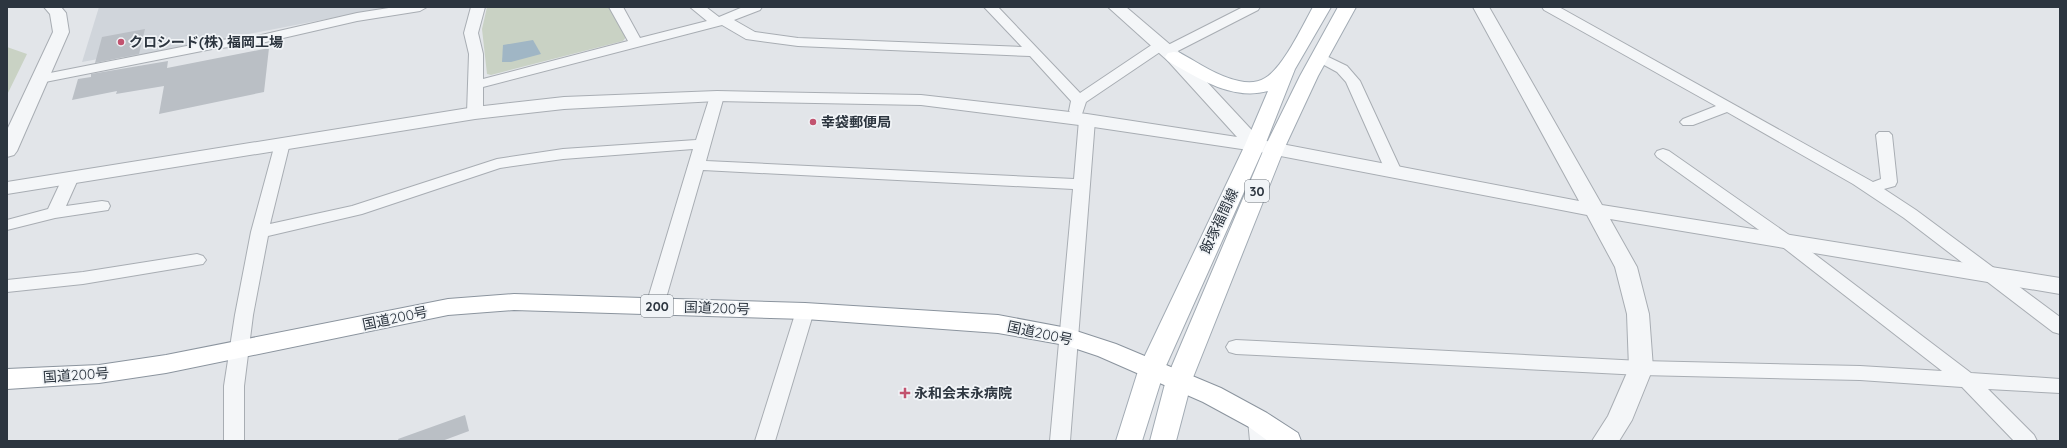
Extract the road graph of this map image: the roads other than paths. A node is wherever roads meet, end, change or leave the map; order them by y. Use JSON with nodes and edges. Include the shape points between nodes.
{"nodes":[{"id":1,"x":52,"y":7,"type":"edge"},
{"id":2,"x":420,"y":7,"type":"edge"},
{"id":3,"x":478,"y":7,"type":"edge"},
{"id":4,"x":616,"y":7,"type":"edge"},
{"id":5,"x":696,"y":7,"type":"edge"},
{"id":6,"x":755,"y":7,"type":"edge"},
{"id":7,"x":991,"y":7,"type":"edge"},
{"id":8,"x":1116,"y":7,"type":"edge"},
{"id":9,"x":1253,"y":7,"type":"edge"},
{"id":10,"x":1322,"y":7,"type":"edge"},
{"id":11,"x":1347,"y":7,"type":"edge"},
{"id":12,"x":1481,"y":7,"type":"edge"},
{"id":13,"x":1549,"y":7,"type":"edge"},
{"id":14,"x":720,"y":21,"type":"junction"},
{"id":15,"x":637,"y":44,"type":"junction"},
{"id":16,"x":1167,"y":51,"type":"junction"},
{"id":17,"x":1032,"y":52,"type":"junction"},
{"id":18,"x":1320,"y":57,"type":"junction"},
{"id":19,"x":1286,"y":69,"type":"junction"},
{"id":20,"x":40,"y":79,"type":"junction"},
{"id":21,"x":475,"y":85,"type":"junction"},
{"id":22,"x":717,"y":96,"type":"junction"},
{"id":23,"x":1726,"y":107,"type":"junction"},
{"id":24,"x":1081,"y":112,"type":"junction"},
{"id":25,"x":475,"y":113,"type":"junction"},
{"id":26,"x":1688,"y":122,"type":"dead end"},
{"id":27,"x":1884,"y":135,"type":"dead end"},
{"id":28,"x":282,"y":143,"type":"junction"},
{"id":29,"x":702,"y":144,"type":"junction"},
{"id":30,"x":1264,"y":147,"type":"junction"},
{"id":31,"x":7,"y":151,"type":"edge"},
{"id":32,"x":1663,"y":154,"type":"dead end"},
{"id":33,"x":696,"y":165,"type":"junction"},
{"id":34,"x":1394,"y":172,"type":"junction"},
{"id":35,"x":71,"y":177,"type":"junction"},
{"id":36,"x":1083,"y":184,"type":"junction"},
{"id":37,"x":7,"y":188,"type":"edge"},
{"id":38,"x":1871,"y":188,"type":"junction"},
{"id":39,"x":102,"y":206,"type":"dead end"},
{"id":40,"x":1594,"y":210,"type":"junction"},
{"id":41,"x":55,"y":214,"type":"junction"},
{"id":42,"x":7,"y":225,"type":"edge"},
{"id":43,"x":260,"y":232,"type":"junction"},
{"id":44,"x":1786,"y":241,"type":"junction"},
{"id":45,"x":197,"y":260,"type":"dead end"},
{"id":46,"x":1992,"y":275,"type":"junction"},
{"id":47,"x":7,"y":286,"type":"edge"},
{"id":48,"x":2060,"y":286,"type":"edge"},
{"id":49,"x":655,"y":306,"type":"junction"},
{"id":50,"x":805,"y":311,"type":"junction"},
{"id":51,"x":2060,"y":327,"type":"edge"},
{"id":52,"x":1068,"y":337,"type":"junction"},
{"id":53,"x":1236,"y":348,"type":"dead end"},
{"id":54,"x":240,"y":350,"type":"junction"},
{"id":55,"x":1152,"y":368,"type":"junction"},
{"id":56,"x":1641,"y":368,"type":"junction"},
{"id":57,"x":7,"y":379,"type":"edge"},
{"id":58,"x":1179,"y":380,"type":"junction"},
{"id":59,"x":1967,"y":380,"type":"junction"},
{"id":60,"x":2060,"y":386,"type":"edge"},
{"id":61,"x":1259,"y":431,"type":"edge"},
{"id":62,"x":234,"y":441,"type":"edge"},
{"id":63,"x":765,"y":441,"type":"edge"},
{"id":64,"x":1060,"y":441,"type":"edge"},
{"id":65,"x":1129,"y":441,"type":"edge"},
{"id":66,"x":1163,"y":441,"type":"edge"},
{"id":67,"x":1288,"y":441,"type":"edge"},
{"id":68,"x":1605,"y":441,"type":"edge"},
{"id":69,"x":2027,"y":441,"type":"edge"}],
"edges":[{"from":1,"to":20,"type":"street","via":[[58,13],[61,32]]},
{"from":2,"to":20,"type":"street","via":[[357,17],[257,40],[212,45]]},
{"from":3,"to":21,"type":"street","via":[[471,33],[476,54]]},
{"from":4,"to":15,"type":"street"},
{"from":5,"to":14,"type":"street"},
{"from":6,"to":14,"type":"street"},
{"from":7,"to":17,"type":"street"},
{"from":8,"to":16,"type":"street"},
{"from":9,"to":16,"type":"street"},
{"from":10,"to":19,"type":"main road","name":"飯塚福間線","number":"30"},
{"from":11,"to":18,"type":"main road","name":"飯塚福間線","number":"30"},
{"from":12,"to":40,"type":"street"},
{"from":13,"to":23,"type":"street"},
{"from":14,"to":15,"type":"street"},
{"from":14,"to":17,"type":"street","via":[[751,36],[798,42]]},
{"from":15,"to":21,"type":"street"},
{"from":16,"to":19,"type":"main road","via":[[1225,85],[1237,87],[1249,88],[1267,84]]},
{"from":16,"to":24,"type":"street"},
{"from":16,"to":30,"type":"street"},
{"from":17,"to":24,"type":"street"},
{"from":18,"to":30,"type":"main road","name":"飯塚福間線","number":"30"},
{"from":18,"to":34,"type":"street","via":[[1342,69],[1353,81]]},
{"from":19,"to":30,"type":"main road","name":"飯塚福間線","number":"30"},
{"from":20,"to":31,"type":"street"},
{"from":21,"to":25,"type":"street"},
{"from":22,"to":24,"type":"street","via":[[921,100]]},
{"from":22,"to":25,"type":"street","via":[[564,103]]},
{"from":22,"to":29,"type":"street"},
{"from":23,"to":26,"type":"street"},
{"from":23,"to":38,"type":"street"},
{"from":24,"to":30,"type":"street"},
{"from":24,"to":36,"type":"street"},
{"from":25,"to":28,"type":"street"},
{"from":27,"to":38,"type":"street","via":[[1889,182]]},
{"from":28,"to":35,"type":"street"},
{"from":28,"to":43,"type":"street"},
{"from":29,"to":33,"type":"street"},
{"from":29,"to":43,"type":"street","via":[[563,154],[497,164],[356,210]]},
{"from":30,"to":34,"type":"street"},
{"from":30,"to":55,"type":"main road","name":"飯塚福間線","number":"30"},
{"from":30,"to":58,"type":"main road","name":"飯塚福間線","number":"30"},
{"from":32,"to":44,"type":"street"},
{"from":33,"to":36,"type":"street"},
{"from":33,"to":49,"type":"street"},
{"from":34,"to":40,"type":"street"},
{"from":35,"to":37,"type":"street"},
{"from":35,"to":41,"type":"street"},
{"from":36,"to":52,"type":"street"},
{"from":38,"to":46,"type":"street"},
{"from":39,"to":41,"type":"street"},
{"from":40,"to":44,"type":"street"},
{"from":40,"to":56,"type":"street","via":[[1626,267],[1638,314]]},
{"from":41,"to":42,"type":"street"},
{"from":43,"to":54,"type":"street"},
{"from":44,"to":46,"type":"street"},
{"from":44,"to":59,"type":"street"},
{"from":45,"to":47,"type":"street","via":[[83,278]]},
{"from":46,"to":48,"type":"street"},
{"from":46,"to":51,"type":"street"},
{"from":49,"to":50,"type":"main road","name":"国道200号","number":"200"},
{"from":49,"to":54,"type":"main road","name":"国道200号","number":"200","via":[[514,302],[448,307]]},
{"from":50,"to":52,"type":"main road","name":"国道200号","number":"200","via":[[998,324]]},
{"from":50,"to":63,"type":"street"},
{"from":52,"to":55,"type":"main road","name":"国道200号","number":"200"},
{"from":52,"to":64,"type":"street"},
{"from":53,"to":56,"type":"street"},
{"from":54,"to":57,"type":"main road","name":"国道200号","number":"200","via":[[99,374]]},
{"from":54,"to":62,"type":"street","via":[[234,386]]},
{"from":55,"to":58,"type":"main road","name":"国道200号","number":"200"},
{"from":55,"to":65,"type":"main road","name":"飯塚福間線","number":"30"},
{"from":56,"to":59,"type":"street","via":[[1860,373]]},
{"from":56,"to":68,"type":"street","via":[[1619,420]]},
{"from":58,"to":61,"type":"main road","name":"国道200号","number":"200","via":[[1212,395]]},
{"from":58,"to":66,"type":"main road","name":"飯塚福間線","number":"30"},
{"from":59,"to":60,"type":"street"},
{"from":59,"to":69,"type":"street"},
{"from":61,"to":67,"type":"main road","name":"国道200号","number":"200"}]}
